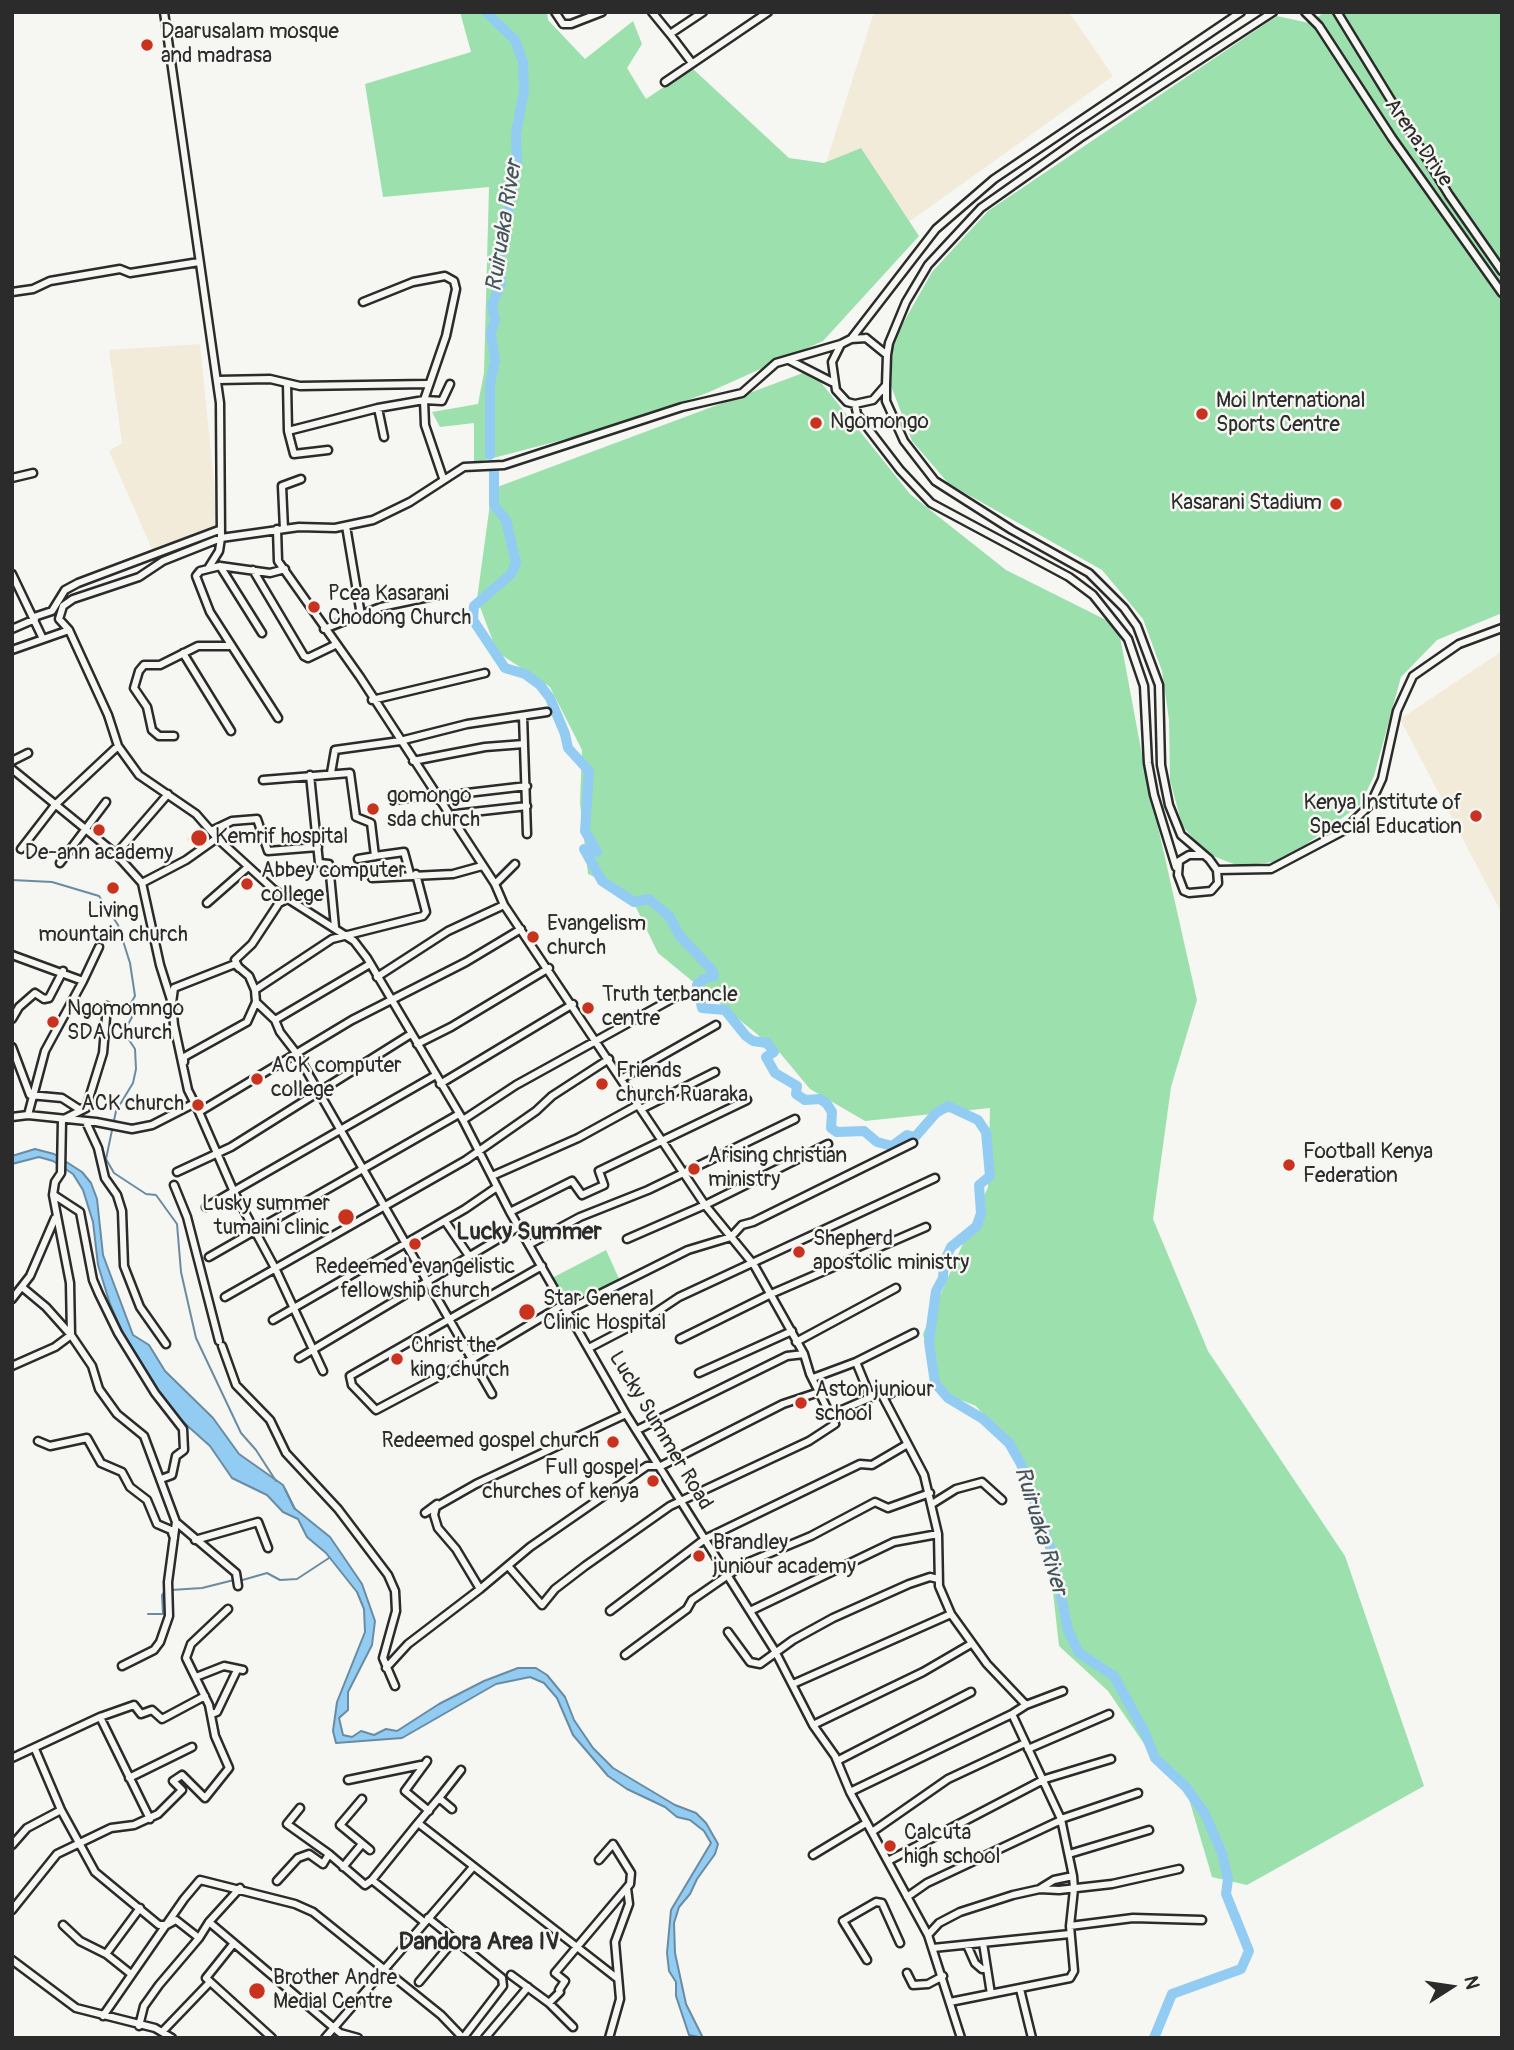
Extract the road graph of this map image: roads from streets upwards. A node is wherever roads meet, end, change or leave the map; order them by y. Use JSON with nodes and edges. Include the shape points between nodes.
{"nodes":[{"id":1,"x":164,"y":12,"type":"edge"},
{"id":2,"x":555,"y":12,"type":"edge"},
{"id":3,"x":602,"y":12,"type":"edge"},
{"id":4,"x":652,"y":12,"type":"edge"},
{"id":5,"x":703,"y":12,"type":"edge"},
{"id":6,"x":768,"y":12,"type":"edge"},
{"id":7,"x":1241,"y":12,"type":"edge"},
{"id":8,"x":1273,"y":12,"type":"edge"},
{"id":9,"x":1305,"y":12,"type":"edge"},
{"id":10,"x":1337,"y":12,"type":"edge"},
{"id":11,"x":670,"y":34,"type":"junction"},
{"id":12,"x":692,"y":63,"type":"junction"},
{"id":13,"x":665,"y":82,"type":"dead end"},
{"id":14,"x":1491,"y":255,"type":"junction"},
{"id":15,"x":1502,"y":260,"type":"edge"},
{"id":16,"x":199,"y":262,"type":"junction"},
{"id":17,"x":1502,"y":271,"type":"edge"},
{"id":18,"x":12,"y":292,"type":"edge"},
{"id":19,"x":1502,"y":293,"type":"edge"},
{"id":20,"x":363,"y":302,"type":"dead end"},
{"id":21,"x":851,"y":339,"type":"junction"},
{"id":22,"x":841,"y":344,"type":"junction"},
{"id":23,"x":887,"y":355,"type":"junction"},
{"id":24,"x":788,"y":360,"type":"junction"},
{"id":25,"x":218,"y":380,"type":"junction"},
{"id":26,"x":287,"y":383,"type":"junction"},
{"id":27,"x":833,"y":383,"type":"junction"},
{"id":28,"x":427,"y":384,"type":"junction"},
{"id":29,"x":450,"y":384,"type":"dead end"},
{"id":30,"x":886,"y":385,"type":"junction"},
{"id":31,"x":424,"y":400,"type":"junction"},
{"id":32,"x":855,"y":404,"type":"junction"},
{"id":33,"x":378,"y":408,"type":"junction"},
{"id":34,"x":288,"y":431,"type":"junction"},
{"id":35,"x":384,"y":437,"type":"dead end"},
{"id":36,"x":328,"y":450,"type":"dead end"},
{"id":37,"x":33,"y":473,"type":"dead end"},
{"id":38,"x":12,"y":478,"type":"edge"},
{"id":39,"x":443,"y":478,"type":"junction"},
{"id":40,"x":301,"y":479,"type":"dead end"},
{"id":41,"x":346,"y":526,"type":"junction"},
{"id":42,"x":280,"y":529,"type":"junction"},
{"id":43,"x":219,"y":530,"type":"dead end"},
{"id":44,"x":221,"y":538,"type":"junction"},
{"id":45,"x":220,"y":566,"type":"junction"},
{"id":46,"x":209,"y":567,"type":"junction"},
{"id":47,"x":285,"y":569,"type":"junction"},
{"id":48,"x":253,"y":570,"type":"junction"},
{"id":49,"x":12,"y":574,"type":"edge"},
{"id":50,"x":443,"y":594,"type":"dead end"},
{"id":51,"x":361,"y":615,"type":"junction"},
{"id":52,"x":34,"y":618,"type":"junction"},
{"id":53,"x":1502,"y":628,"type":"edge"},
{"id":54,"x":12,"y":629,"type":"edge"},
{"id":55,"x":324,"y":629,"type":"junction"},
{"id":56,"x":69,"y":631,"type":"junction"},
{"id":57,"x":262,"y":633,"type":"dead end"},
{"id":58,"x":43,"y":639,"type":"junction"},
{"id":59,"x":335,"y":645,"type":"junction"},
{"id":60,"x":230,"y":646,"type":"junction"},
{"id":61,"x":12,"y":650,"type":"edge"},
{"id":62,"x":183,"y":653,"type":"junction"},
{"id":63,"x":485,"y":673,"type":"dead end"},
{"id":64,"x":372,"y":699,"type":"junction"},
{"id":65,"x":547,"y":712,"type":"dead end"},
{"id":66,"x":523,"y":716,"type":"junction"},
{"id":67,"x":278,"y":718,"type":"dead end"},
{"id":68,"x":231,"y":731,"type":"dead end"},
{"id":69,"x":174,"y":736,"type":"dead end"},
{"id":70,"x":400,"y":741,"type":"junction"},
{"id":71,"x":524,"y":744,"type":"dead end"},
{"id":72,"x":118,"y":746,"type":"junction"},
{"id":73,"x":29,"y":753,"type":"dead end"},
{"id":74,"x":12,"y":761,"type":"edge"},
{"id":75,"x":413,"y":761,"type":"junction"},
{"id":76,"x":12,"y":769,"type":"edge"},
{"id":77,"x":331,"y":773,"type":"junction"},
{"id":78,"x":310,"y":775,"type":"junction"},
{"id":79,"x":15,"y":777,"type":"edge"},
{"id":80,"x":263,"y":780,"type":"dead end"},
{"id":81,"x":527,"y":786,"type":"junction"},
{"id":82,"x":168,"y":794,"type":"junction"},
{"id":83,"x":437,"y":797,"type":"junction"},
{"id":84,"x":394,"y":800,"type":"dead end"},
{"id":85,"x":106,"y":802,"type":"dead end"},
{"id":86,"x":55,"y":805,"type":"junction"},
{"id":87,"x":527,"y":806,"type":"junction"},
{"id":88,"x":455,"y":814,"type":"dead end"},
{"id":89,"x":85,"y":830,"type":"junction"},
{"id":90,"x":211,"y":831,"type":"junction"},
{"id":91,"x":527,"y":834,"type":"dead end"},
{"id":92,"x":217,"y":838,"type":"junction"},
{"id":93,"x":318,"y":847,"type":"junction"},
{"id":94,"x":21,"y":849,"type":"dead end"},
{"id":95,"x":116,"y":854,"type":"junction"},
{"id":96,"x":1204,"y":855,"type":"junction"},
{"id":97,"x":376,"y":856,"type":"junction"},
{"id":98,"x":358,"y":859,"type":"dead end"},
{"id":99,"x":60,"y":863,"type":"dead end"},
{"id":100,"x":515,"y":864,"type":"dead end"},
{"id":101,"x":482,"y":866,"type":"junction"},
{"id":102,"x":248,"y":867,"type":"junction"},
{"id":103,"x":1177,"y":867,"type":"junction"},
{"id":104,"x":1217,"y":870,"type":"junction"},
{"id":105,"x":413,"y":874,"type":"junction"},
{"id":106,"x":372,"y":878,"type":"dead end"},
{"id":107,"x":142,"y":883,"type":"junction"},
{"id":108,"x":495,"y":884,"type":"junction"},
{"id":109,"x":285,"y":900,"type":"junction"},
{"id":110,"x":206,"y":903,"type":"dead end"},
{"id":111,"x":504,"y":905,"type":"junction"},
{"id":112,"x":335,"y":927,"type":"dead end"},
{"id":113,"x":521,"y":929,"type":"junction"},
{"id":114,"x":344,"y":935,"type":"junction"},
{"id":115,"x":99,"y":947,"type":"dead end"},
{"id":116,"x":12,"y":955,"type":"edge"},
{"id":117,"x":235,"y":964,"type":"junction"},
{"id":118,"x":370,"y":964,"type":"junction"},
{"id":119,"x":549,"y":968,"type":"junction"},
{"id":120,"x":63,"y":971,"type":"junction"},
{"id":121,"x":377,"y":977,"type":"junction"},
{"id":122,"x":83,"y":981,"type":"junction"},
{"id":123,"x":256,"y":990,"type":"junction"},
{"id":124,"x":677,"y":996,"type":"dead end"},
{"id":125,"x":392,"y":1000,"type":"junction"},
{"id":126,"x":256,"y":1002,"type":"junction"},
{"id":127,"x":172,"y":1003,"type":"junction"},
{"id":128,"x":573,"y":1004,"type":"junction"},
{"id":129,"x":107,"y":1006,"type":"dead end"},
{"id":130,"x":12,"y":1019,"type":"edge"},
{"id":131,"x":275,"y":1020,"type":"junction"},
{"id":132,"x":716,"y":1025,"type":"dead end"},
{"id":133,"x":411,"y":1034,"type":"junction"},
{"id":134,"x":598,"y":1041,"type":"junction"},
{"id":135,"x":417,"y":1044,"type":"junction"},
{"id":136,"x":12,"y":1047,"type":"edge"},
{"id":137,"x":297,"y":1054,"type":"junction"},
{"id":138,"x":609,"y":1059,"type":"junction"},
{"id":139,"x":184,"y":1072,"type":"junction"},
{"id":140,"x":715,"y":1072,"type":"dead end"},
{"id":141,"x":436,"y":1075,"type":"junction"},
{"id":142,"x":621,"y":1079,"type":"junction"},
{"id":143,"x":440,"y":1084,"type":"junction"},
{"id":144,"x":318,"y":1091,"type":"junction"},
{"id":145,"x":32,"y":1096,"type":"junction"},
{"id":146,"x":747,"y":1100,"type":"dead end"},
{"id":147,"x":193,"y":1104,"type":"junction"},
{"id":148,"x":639,"y":1107,"type":"junction"},
{"id":149,"x":86,"y":1108,"type":"junction"},
{"id":150,"x":199,"y":1112,"type":"junction"},
{"id":151,"x":28,"y":1115,"type":"junction"},
{"id":152,"x":12,"y":1117,"type":"edge"},
{"id":153,"x":461,"y":1117,"type":"junction"},
{"id":154,"x":795,"y":1119,"type":"dead end"},
{"id":155,"x":62,"y":1120,"type":"junction"},
{"id":156,"x":86,"y":1122,"type":"junction"},
{"id":157,"x":341,"y":1131,"type":"junction"},
{"id":158,"x":662,"y":1141,"type":"junction"},
{"id":159,"x":913,"y":1143,"type":"dead end"},
{"id":160,"x":828,"y":1144,"type":"dead end"},
{"id":161,"x":479,"y":1151,"type":"junction"},
{"id":162,"x":218,"y":1154,"type":"junction"},
{"id":163,"x":361,"y":1168,"type":"junction"},
{"id":164,"x":177,"y":1172,"type":"dead end"},
{"id":165,"x":684,"y":1173,"type":"junction"},
{"id":166,"x":492,"y":1176,"type":"junction"},
{"id":167,"x":935,"y":1178,"type":"dead end"},
{"id":168,"x":174,"y":1185,"type":"dead end"},
{"id":169,"x":497,"y":1187,"type":"junction"},
{"id":170,"x":234,"y":1192,"type":"junction"},
{"id":171,"x":54,"y":1195,"type":"junction"},
{"id":172,"x":705,"y":1205,"type":"junction"},
{"id":173,"x":384,"y":1206,"type":"junction"},
{"id":174,"x":206,"y":1207,"type":"dead end"},
{"id":175,"x":510,"y":1212,"type":"junction"},
{"id":176,"x":56,"y":1216,"type":"junction"},
{"id":177,"x":445,"y":1221,"type":"junction"},
{"id":178,"x":520,"y":1226,"type":"junction"},
{"id":179,"x":926,"y":1227,"type":"dead end"},
{"id":180,"x":255,"y":1231,"type":"junction"},
{"id":181,"x":731,"y":1237,"type":"junction"},
{"id":182,"x":627,"y":1239,"type":"dead end"},
{"id":183,"x":404,"y":1244,"type":"junction"},
{"id":184,"x":530,"y":1244,"type":"junction"},
{"id":185,"x":469,"y":1256,"type":"junction"},
{"id":186,"x":209,"y":1257,"type":"dead end"},
{"id":187,"x":754,"y":1265,"type":"junction"},
{"id":188,"x":542,"y":1266,"type":"junction"},
{"id":189,"x":276,"y":1269,"type":"junction"},
{"id":190,"x":426,"y":1283,"type":"junction"},
{"id":191,"x":22,"y":1287,"type":"junction"},
{"id":192,"x":896,"y":1288,"type":"dead end"},
{"id":193,"x":14,"y":1294,"type":"edge"},
{"id":194,"x":771,"y":1294,"type":"junction"},
{"id":195,"x":225,"y":1297,"type":"dead end"},
{"id":196,"x":566,"y":1307,"type":"junction"},
{"id":197,"x":295,"y":1310,"type":"junction"},
{"id":198,"x":447,"y":1319,"type":"junction"},
{"id":199,"x":273,"y":1320,"type":"dead end"},
{"id":200,"x":792,"y":1332,"type":"junction"},
{"id":201,"x":914,"y":1333,"type":"dead end"},
{"id":202,"x":71,"y":1335,"type":"junction"},
{"id":203,"x":680,"y":1339,"type":"dead end"},
{"id":204,"x":796,"y":1342,"type":"junction"},
{"id":205,"x":166,"y":1344,"type":"dead end"},
{"id":206,"x":589,"y":1348,"type":"junction"},
{"id":207,"x":314,"y":1349,"type":"junction"},
{"id":208,"x":804,"y":1354,"type":"junction"},
{"id":209,"x":299,"y":1358,"type":"dead end"},
{"id":210,"x":472,"y":1359,"type":"junction"},
{"id":211,"x":856,"y":1362,"type":"junction"},
{"id":212,"x":12,"y":1366,"type":"edge"},
{"id":213,"x":323,"y":1371,"type":"dead end"},
{"id":214,"x":699,"y":1373,"type":"dead end"},
{"id":215,"x":813,"y":1378,"type":"junction"},
{"id":216,"x":899,"y":1389,"type":"dead end"},
{"id":217,"x":818,"y":1392,"type":"junction"},
{"id":218,"x":881,"y":1393,"type":"junction"},
{"id":219,"x":492,"y":1394,"type":"dead end"},
{"id":220,"x":626,"y":1414,"type":"junction"},
{"id":221,"x":830,"y":1415,"type":"junction"},
{"id":222,"x":637,"y":1430,"type":"junction"},
{"id":223,"x":38,"y":1441,"type":"dead end"},
{"id":224,"x":906,"y":1445,"type":"junction"},
{"id":225,"x":661,"y":1466,"type":"junction"},
{"id":226,"x":161,"y":1479,"type":"junction"},
{"id":227,"x":930,"y":1493,"type":"junction"},
{"id":228,"x":1002,"y":1500,"type":"dead end"},
{"id":229,"x":682,"y":1501,"type":"junction"},
{"id":230,"x":932,"y":1504,"type":"junction"},
{"id":231,"x":176,"y":1522,"type":"junction"},
{"id":232,"x":938,"y":1534,"type":"junction"},
{"id":233,"x":705,"y":1539,"type":"junction"},
{"id":234,"x":195,"y":1540,"type":"junction"},
{"id":235,"x":175,"y":1543,"type":"junction"},
{"id":236,"x":268,"y":1548,"type":"dead end"},
{"id":237,"x":509,"y":1567,"type":"junction"},
{"id":238,"x":727,"y":1574,"type":"junction"},
{"id":239,"x":938,"y":1579,"type":"junction"},
{"id":240,"x":238,"y":1582,"type":"dead end"},
{"id":241,"x":480,"y":1589,"type":"junction"},
{"id":242,"x":228,"y":1609,"type":"dead end"},
{"id":243,"x":610,"y":1611,"type":"dead end"},
{"id":244,"x":750,"y":1611,"type":"junction"},
{"id":245,"x":951,"y":1614,"type":"junction"},
{"id":246,"x":728,"y":1632,"type":"dead end"},
{"id":247,"x":971,"y":1644,"type":"junction"},
{"id":248,"x":775,"y":1651,"type":"junction"},
{"id":249,"x":625,"y":1655,"type":"dead end"},
{"id":250,"x":121,"y":1666,"type":"dead end"},
{"id":251,"x":386,"y":1668,"type":"junction"},
{"id":252,"x":196,"y":1677,"type":"junction"},
{"id":253,"x":793,"y":1684,"type":"junction"},
{"id":254,"x":395,"y":1686,"type":"dead end"},
{"id":255,"x":1063,"y":1691,"type":"dead end"},
{"id":256,"x":971,"y":1692,"type":"dead end"},
{"id":257,"x":205,"y":1696,"type":"junction"},
{"id":258,"x":1026,"y":1705,"type":"junction"},
{"id":259,"x":212,"y":1714,"type":"junction"},
{"id":260,"x":1012,"y":1714,"type":"junction"},
{"id":261,"x":1109,"y":1714,"type":"dead end"},
{"id":262,"x":100,"y":1717,"type":"junction"},
{"id":263,"x":813,"y":1726,"type":"junction"},
{"id":264,"x":1027,"y":1746,"type":"junction"},
{"id":265,"x":192,"y":1747,"type":"dead end"},
{"id":266,"x":35,"y":1749,"type":"junction"},
{"id":267,"x":12,"y":1758,"type":"edge"},
{"id":268,"x":1111,"y":1759,"type":"dead end"},
{"id":269,"x":837,"y":1761,"type":"junction"},
{"id":270,"x":461,"y":1770,"type":"dead end"},
{"id":271,"x":129,"y":1778,"type":"junction"},
{"id":272,"x":1045,"y":1779,"type":"junction"},
{"id":273,"x":348,"y":1780,"type":"dead end"},
{"id":274,"x":850,"y":1792,"type":"junction"},
{"id":275,"x":1138,"y":1793,"type":"dead end"},
{"id":276,"x":439,"y":1798,"type":"junction"},
{"id":277,"x":362,"y":1799,"type":"dead end"},
{"id":278,"x":300,"y":1808,"type":"dead end"},
{"id":279,"x":452,"y":1809,"type":"dead end"},
{"id":280,"x":61,"y":1810,"type":"junction"},
{"id":281,"x":429,"y":1811,"type":"junction"},
{"id":282,"x":150,"y":1819,"type":"junction"},
{"id":283,"x":1060,"y":1820,"type":"junction"},
{"id":284,"x":418,"y":1823,"type":"junction"},
{"id":285,"x":866,"y":1823,"type":"junction"},
{"id":286,"x":1149,"y":1830,"type":"dead end"},
{"id":287,"x":872,"y":1832,"type":"junction"},
{"id":288,"x":80,"y":1844,"type":"junction"},
{"id":289,"x":362,"y":1844,"type":"junction"},
{"id":290,"x":12,"y":1845,"type":"edge"},
{"id":291,"x":370,"y":1850,"type":"dead end"},
{"id":292,"x":329,"y":1854,"type":"junction"},
{"id":293,"x":1069,"y":1854,"type":"junction"},
{"id":294,"x":813,"y":1855,"type":"dead end"},
{"id":295,"x":599,"y":1860,"type":"dead end"},
{"id":296,"x":888,"y":1861,"type":"junction"},
{"id":297,"x":343,"y":1867,"type":"junction"},
{"id":298,"x":472,"y":1867,"type":"junction"},
{"id":299,"x":1179,"y":1869,"type":"dead end"},
{"id":300,"x":1073,"y":1875,"type":"junction"},
{"id":301,"x":372,"y":1880,"type":"junction"},
{"id":302,"x":277,"y":1881,"type":"dead end"},
{"id":303,"x":240,"y":1888,"type":"junction"},
{"id":304,"x":627,"y":1888,"type":"junction"},
{"id":305,"x":1040,"y":1889,"type":"junction"},
{"id":306,"x":1074,"y":1889,"type":"junction"},
{"id":307,"x":907,"y":1897,"type":"junction"},
{"id":308,"x":140,"y":1908,"type":"junction"},
{"id":309,"x":12,"y":1910,"type":"edge"},
{"id":310,"x":426,"y":1920,"type":"junction"},
{"id":311,"x":1202,"y":1920,"type":"dead end"},
{"id":312,"x":209,"y":1922,"type":"junction"},
{"id":313,"x":63,"y":1925,"type":"dead end"},
{"id":314,"x":167,"y":1925,"type":"junction"},
{"id":315,"x":1070,"y":1930,"type":"junction"},
{"id":316,"x":928,"y":1935,"type":"junction"},
{"id":317,"x":199,"y":1938,"type":"junction"},
{"id":318,"x":455,"y":1939,"type":"junction"},
{"id":319,"x":234,"y":1943,"type":"junction"},
{"id":320,"x":900,"y":1943,"type":"dead end"},
{"id":321,"x":983,"y":1943,"type":"junction"},
{"id":322,"x":967,"y":1945,"type":"junction"},
{"id":323,"x":576,"y":1947,"type":"junction"},
{"id":324,"x":933,"y":1948,"type":"junction"},
{"id":325,"x":107,"y":1954,"type":"junction"},
{"id":326,"x":12,"y":1960,"type":"edge"},
{"id":327,"x":867,"y":1961,"type":"dead end"},
{"id":328,"x":986,"y":1969,"type":"junction"},
{"id":329,"x":384,"y":1971,"type":"junction"},
{"id":330,"x":907,"y":1973,"type":"dead end"},
{"id":331,"x":131,"y":1974,"type":"junction"},
{"id":332,"x":511,"y":1975,"type":"dead end"},
{"id":333,"x":943,"y":1976,"type":"junction"},
{"id":334,"x":618,"y":1979,"type":"junction"},
{"id":335,"x":210,"y":1982,"type":"junction"},
{"id":336,"x":419,"y":1982,"type":"dead end"},
{"id":337,"x":528,"y":1987,"type":"junction"},
{"id":338,"x":1020,"y":1989,"type":"junction"},
{"id":339,"x":991,"y":1994,"type":"junction"},
{"id":340,"x":950,"y":2001,"type":"junction"},
{"id":341,"x":549,"y":2003,"type":"junction"},
{"id":342,"x":103,"y":2016,"type":"junction"},
{"id":343,"x":139,"y":2026,"type":"junction"},
{"id":344,"x":573,"y":2027,"type":"dead end"},
{"id":345,"x":334,"y":2028,"type":"junction"},
{"id":346,"x":162,"y":2032,"type":"junction"},
{"id":347,"x":491,"y":2032,"type":"junction"},
{"id":348,"x":172,"y":2038,"type":"edge"},
{"id":349,"x":272,"y":2038,"type":"edge"},
{"id":350,"x":325,"y":2038,"type":"edge"},
{"id":351,"x":358,"y":2038,"type":"edge"},
{"id":352,"x":463,"y":2038,"type":"edge"},
{"id":353,"x":485,"y":2038,"type":"edge"},
{"id":354,"x":498,"y":2038,"type":"edge"},
{"id":355,"x":609,"y":2038,"type":"edge"},
{"id":356,"x":961,"y":2038,"type":"edge"},
{"id":357,"x":1032,"y":2038,"type":"edge"}],
"edges":[{"from":1,"to":16,"type":"street"},
{"from":2,"to":3,"type":"street","via":[[563,24],[571,24]]},
{"from":4,"to":11,"type":"street"},
{"from":5,"to":11,"type":"street"},
{"from":6,"to":12,"type":"street"},
{"from":7,"to":21,"type":"street","via":[[993,179],[936,229]]},
{"from":8,"to":23,"type":"street","via":[[981,208],[928,265],[906,302]]},
{"from":9,"to":19,"type":"street","name":"Arena Drive"},
{"from":10,"to":14,"type":"street","name":"Arena Drive"},
{"from":11,"to":12,"type":"street"},
{"from":12,"to":13,"type":"street"},
{"from":14,"to":15,"type":"street"},
{"from":14,"to":17,"type":"street","name":"Arena Drive"},
{"from":16,"to":18,"type":"street","via":[[50,281]]},
{"from":16,"to":25,"type":"street"},
{"from":20,"to":28,"type":"street","via":[[413,282],[445,276],[454,281],[446,336]]},
{"from":21,"to":22,"type":"street"},
{"from":21,"to":23,"type":"street","via":[[866,338]]},
{"from":22,"to":24,"type":"street"},
{"from":22,"to":27,"type":"street","via":[[832,362]]},
{"from":23,"to":30,"type":"street"},
{"from":24,"to":27,"type":"street"},
{"from":24,"to":39,"type":"street","via":[[772,366],[742,393],[682,407],[504,465],[464,467]]},
{"from":25,"to":26,"type":"street"},
{"from":25,"to":44,"type":"street"},
{"from":26,"to":28,"type":"street"},
{"from":26,"to":34,"type":"street"},
{"from":27,"to":32,"type":"street","via":[[840,396]]},
{"from":28,"to":31,"type":"street"},
{"from":29,"to":31,"type":"street","via":[[442,401]]},
{"from":30,"to":32,"type":"street","via":[[873,400]]},
{"from":30,"to":96,"type":"street","via":[[886,401],[904,441],[935,481],[1089,573],[1131,617],[1148,649],[1159,685],[1161,765],[1169,806],[1181,835]]},
{"from":31,"to":33,"type":"street"},
{"from":31,"to":39,"type":"street","via":[[425,425]]},
{"from":32,"to":103,"type":"street","via":[[857,414],[931,503],[1069,577],[1093,595],[1128,639],[1144,686],[1154,795]]},
{"from":33,"to":34,"type":"street"},
{"from":33,"to":35,"type":"street"},
{"from":34,"to":36,"type":"street","via":[[294,454]]},
{"from":37,"to":38,"type":"street"},
{"from":39,"to":41,"type":"street","via":[[390,512]]},
{"from":40,"to":42,"type":"street","via":[[282,486]]},
{"from":41,"to":42,"type":"street"},
{"from":41,"to":51,"type":"street"},
{"from":42,"to":44,"type":"street"},
{"from":42,"to":47,"type":"street","via":[[278,561]]},
{"from":43,"to":52,"type":"street","via":[[78,583],[65,590],[52,611]]},
{"from":44,"to":46,"type":"street"},
{"from":44,"to":56,"type":"street","via":[[163,561],[139,577],[68,602],[59,619]]},
{"from":45,"to":46,"type":"street"},
{"from":45,"to":48,"type":"street"},
{"from":45,"to":57,"type":"street"},
{"from":46,"to":60,"type":"street","via":[[197,576],[210,612]]},
{"from":47,"to":48,"type":"street","via":[[270,573]]},
{"from":47,"to":55,"type":"street"},
{"from":48,"to":59,"type":"street","via":[[304,656]]},
{"from":49,"to":52,"type":"street"},
{"from":50,"to":51,"type":"street"},
{"from":51,"to":55,"type":"street"},
{"from":52,"to":54,"type":"street"},
{"from":52,"to":58,"type":"street"},
{"from":53,"to":104,"type":"street","via":[[1459,644],[1413,676],[1397,711],[1382,779],[1370,805],[1343,831],[1271,869]]},
{"from":55,"to":59,"type":"street"},
{"from":56,"to":58,"type":"street"},
{"from":56,"to":72,"type":"street","name":"Lucky Summer Road"},
{"from":58,"to":61,"type":"street"},
{"from":59,"to":64,"type":"street"},
{"from":60,"to":62,"type":"street","via":[[198,646]]},
{"from":60,"to":67,"type":"street"},
{"from":62,"to":68,"type":"street"},
{"from":62,"to":69,"type":"street","via":[[160,665],[145,665],[134,684],[153,732]]},
{"from":63,"to":64,"type":"street"},
{"from":64,"to":70,"type":"street"},
{"from":65,"to":66,"type":"street"},
{"from":66,"to":70,"type":"street"},
{"from":66,"to":81,"type":"street"},
{"from":70,"to":75,"type":"street"},
{"from":70,"to":77,"type":"street","via":[[335,750]]},
{"from":71,"to":75,"type":"street"},
{"from":72,"to":82,"type":"street","name":"Lucky Summer Road","via":[[139,775]]},
{"from":72,"to":86,"type":"street"},
{"from":73,"to":74,"type":"street"},
{"from":75,"to":83,"type":"street"},
{"from":76,"to":79,"type":"street"},
{"from":77,"to":78,"type":"street"},
{"from":77,"to":97,"type":"street","via":[[352,775],[356,817],[371,823]]},
{"from":78,"to":80,"type":"street"},
{"from":78,"to":93,"type":"street"},
{"from":79,"to":86,"type":"street"},
{"from":81,"to":83,"type":"street"},
{"from":81,"to":87,"type":"street"},
{"from":82,"to":90,"type":"street","name":"Lucky Summer Road"},
{"from":82,"to":95,"type":"street"},
{"from":83,"to":84,"type":"street"},
{"from":83,"to":101,"type":"street"},
{"from":85,"to":89,"type":"street"},
{"from":86,"to":89,"type":"street"},
{"from":86,"to":94,"type":"street"},
{"from":87,"to":88,"type":"street"},
{"from":87,"to":91,"type":"street"},
{"from":89,"to":95,"type":"street"},
{"from":89,"to":99,"type":"street"},
{"from":90,"to":92,"type":"street","name":"Lucky Summer Road"},
{"from":90,"to":93,"type":"street","via":[[232,821],[257,819],[268,851]]},
{"from":92,"to":102,"type":"street","name":"Lucky Summer Road"},
{"from":92,"to":107,"type":"street"},
{"from":93,"to":112,"type":"street","via":[[319,864],[329,865]]},
{"from":95,"to":107,"type":"street"},
{"from":96,"to":103,"type":"street","via":[[1189,855]]},
{"from":96,"to":104,"type":"street"},
{"from":97,"to":98,"type":"street"},
{"from":97,"to":105,"type":"street","via":[[404,852]]},
{"from":100,"to":108,"type":"street"},
{"from":101,"to":105,"type":"street","via":[[453,874]]},
{"from":101,"to":108,"type":"street"},
{"from":102,"to":109,"type":"street","name":"Lucky Summer Road"},
{"from":102,"to":110,"type":"street"},
{"from":103,"to":104,"type":"street","via":[[1184,891],[1194,894],[1215,887]]},
{"from":105,"to":106,"type":"street"},
{"from":105,"to":114,"type":"street","via":[[426,912],[423,916]]},
{"from":107,"to":127,"type":"street"},
{"from":108,"to":111,"type":"street"},
{"from":109,"to":114,"type":"street","name":"Lucky Summer Road"},
{"from":109,"to":117,"type":"street","via":[[235,960],[239,968]]},
{"from":111,"to":113,"type":"street"},
{"from":111,"to":121,"type":"street","via":[[448,931]]},
{"from":113,"to":119,"type":"street"},
{"from":113,"to":125,"type":"street"},
{"from":114,"to":118,"type":"street","name":"Lucky Summer Road"},
{"from":114,"to":123,"type":"street"},
{"from":115,"to":122,"type":"street"},
{"from":116,"to":120,"type":"street"},
{"from":117,"to":123,"type":"street"},
{"from":117,"to":127,"type":"street","via":[[174,988]]},
{"from":118,"to":121,"type":"street","name":"Lucky Summer Road"},
{"from":118,"to":131,"type":"street"},
{"from":119,"to":128,"type":"street"},
{"from":119,"to":135,"type":"street"},
{"from":120,"to":122,"type":"street"},
{"from":120,"to":130,"type":"street","via":[[49,998],[35,993]]},
{"from":121,"to":125,"type":"street","name":"Lucky Summer Road"},
{"from":122,"to":145,"type":"street","via":[[45,1051]]},
{"from":123,"to":126,"type":"street"},
{"from":124,"to":134,"type":"street"},
{"from":125,"to":133,"type":"street","name":"Lucky Summer Road"},
{"from":125,"to":137,"type":"street"},
{"from":126,"to":131,"type":"street"},
{"from":126,"to":139,"type":"street","via":[[247,1022],[184,1056]]},
{"from":127,"to":139,"type":"street"},
{"from":128,"to":134,"type":"street"},
{"from":128,"to":143,"type":"street"},
{"from":129,"to":149,"type":"street","via":[[103,1053]]},
{"from":131,"to":137,"type":"street"},
{"from":132,"to":142,"type":"street"},
{"from":133,"to":135,"type":"street","name":"Lucky Summer Road"},
{"from":133,"to":144,"type":"street"},
{"from":134,"to":138,"type":"street"},
{"from":134,"to":153,"type":"street"},
{"from":135,"to":141,"type":"street","name":"Lucky Summer Road"},
{"from":136,"to":145,"type":"street"},
{"from":137,"to":144,"type":"street"},
{"from":137,"to":150,"type":"street"},
{"from":138,"to":142,"type":"street"},
{"from":138,"to":161,"type":"street"},
{"from":139,"to":147,"type":"street"},
{"from":140,"to":148,"type":"street"},
{"from":141,"to":143,"type":"street","name":"Lucky Summer Road"},
{"from":141,"to":157,"type":"street"},
{"from":142,"to":148,"type":"street"},
{"from":143,"to":153,"type":"street","name":"Lucky Summer Road"},
{"from":144,"to":157,"type":"street"},
{"from":144,"to":162,"type":"street"},
{"from":145,"to":149,"type":"street","via":[[62,1098],[79,1109]]},
{"from":145,"to":151,"type":"street"},
{"from":146,"to":158,"type":"street"},
{"from":147,"to":150,"type":"street"},
{"from":147,"to":156,"type":"street","via":[[152,1125],[132,1129]]},
{"from":148,"to":158,"type":"street"},
{"from":148,"to":166,"type":"street"},
{"from":149,"to":155,"type":"street"},
{"from":150,"to":162,"type":"street"},
{"from":151,"to":152,"type":"street"},
{"from":151,"to":155,"type":"street"},
{"from":153,"to":161,"type":"street","name":"Lucky Summer Road"},
{"from":153,"to":163,"type":"street"},
{"from":154,"to":165,"type":"street"},
{"from":155,"to":156,"type":"street"},
{"from":155,"to":171,"type":"street","via":[[61,1173]]},
{"from":156,"to":205,"type":"street","via":[[122,1211],[124,1266],[144,1314]]},
{"from":157,"to":163,"type":"street"},
{"from":157,"to":170,"type":"street"},
{"from":158,"to":165,"type":"street"},
{"from":158,"to":175,"type":"street","via":[[599,1171],[604,1185],[582,1195],[572,1181]]},
{"from":159,"to":181,"type":"street","via":[[742,1225]]},
{"from":160,"to":172,"type":"street"},
{"from":161,"to":166,"type":"street","name":"Lucky Summer Road"},
{"from":161,"to":173,"type":"street"},
{"from":162,"to":164,"type":"street"},
{"from":162,"to":170,"type":"street"},
{"from":163,"to":173,"type":"street"},
{"from":163,"to":180,"type":"street"},
{"from":165,"to":172,"type":"street"},
{"from":165,"to":184,"type":"street","via":[[588,1213]]},
{"from":166,"to":169,"type":"street","name":"Lucky Summer Road"},
{"from":167,"to":187,"type":"street","via":[[773,1251]]},
{"from":168,"to":251,"type":"street","via":[[236,1385],[270,1420],[291,1460],[338,1509],[388,1575],[396,1611],[383,1658]]},
{"from":169,"to":175,"type":"street","name":"Lucky Summer Road"},
{"from":169,"to":177,"type":"street"},
{"from":170,"to":174,"type":"street"},
{"from":170,"to":180,"type":"street"},
{"from":171,"to":176,"type":"street"},
{"from":171,"to":226,"type":"street","via":[[80,1212],[93,1280],[117,1333],[183,1429],[181,1440],[186,1447],[176,1456],[172,1475]]},
{"from":172,"to":181,"type":"street"},
{"from":172,"to":182,"type":"street"},
{"from":173,"to":183,"type":"street"},
{"from":173,"to":189,"type":"street"},
{"from":175,"to":178,"type":"street","name":"Lucky Summer Road"},
{"from":176,"to":191,"type":"street"},
{"from":176,"to":202,"type":"street","via":[[70,1283]]},
{"from":177,"to":183,"type":"street"},
{"from":177,"to":185,"type":"street"},
{"from":178,"to":184,"type":"street","name":"Lucky Summer Road"},
{"from":178,"to":185,"type":"street"},
{"from":179,"to":194,"type":"street"},
{"from":180,"to":186,"type":"street"},
{"from":180,"to":189,"type":"street"},
{"from":181,"to":187,"type":"street"},
{"from":181,"to":196,"type":"street","via":[[688,1250]]},
{"from":183,"to":190,"type":"street"},
{"from":183,"to":197,"type":"street"},
{"from":184,"to":188,"type":"street","name":"Lucky Summer Road"},
{"from":185,"to":190,"type":"street"},
{"from":187,"to":194,"type":"street"},
{"from":187,"to":206,"type":"street","via":[[679,1297]]},
{"from":188,"to":196,"type":"street","name":"Lucky Summer Road"},
{"from":188,"to":198,"type":"street"},
{"from":189,"to":195,"type":"street"},
{"from":189,"to":197,"type":"street"},
{"from":190,"to":198,"type":"street"},
{"from":190,"to":207,"type":"street"},
{"from":191,"to":193,"type":"street"},
{"from":191,"to":202,"type":"street"},
{"from":192,"to":204,"type":"street"},
{"from":194,"to":200,"type":"street"},
{"from":194,"to":203,"type":"street"},
{"from":196,"to":206,"type":"street","name":"Lucky Summer Road"},
{"from":196,"to":210,"type":"street","via":[[500,1339]]},
{"from":197,"to":199,"type":"street"},
{"from":197,"to":207,"type":"street"},
{"from":198,"to":210,"type":"street"},
{"from":198,"to":210,"type":"street","via":[[350,1376],[352,1385],[376,1410]]},
{"from":200,"to":204,"type":"street"},
{"from":200,"to":214,"type":"street"},
{"from":201,"to":211,"type":"street"},
{"from":202,"to":212,"type":"street","via":[[55,1348]]},
{"from":202,"to":226,"type":"street","via":[[117,1415],[144,1436]]},
{"from":204,"to":208,"type":"street"},
{"from":206,"to":220,"type":"street","name":"Lucky Summer Road"},
{"from":207,"to":209,"type":"street"},
{"from":207,"to":213,"type":"street"},
{"from":208,"to":215,"type":"street"},
{"from":208,"to":222,"type":"street","via":[[787,1356]]},
{"from":210,"to":219,"type":"street"},
{"from":211,"to":215,"type":"street"},
{"from":211,"to":218,"type":"street","via":[[870,1396]]},
{"from":215,"to":217,"type":"street"},
{"from":216,"to":218,"type":"street"},
{"from":217,"to":221,"type":"street"},
{"from":217,"to":225,"type":"street","via":[[783,1404]]},
{"from":218,"to":221,"type":"street"},
{"from":218,"to":224,"type":"street"},
{"from":220,"to":222,"type":"street","name":"Lucky Summer Road"},
{"from":220,"to":241,"type":"street","via":[[476,1484],[446,1501],[436,1507],[425,1513],[437,1504],[434,1515],[438,1528]]},
{"from":221,"to":229,"type":"street","via":[[835,1426]]},
{"from":222,"to":225,"type":"street","name":"Lucky Summer Road"},
{"from":223,"to":235,"type":"street","via":[[50,1446],[86,1438],[102,1463],[122,1472],[130,1487],[142,1494],[157,1524],[171,1530]]},
{"from":224,"to":227,"type":"street"},
{"from":224,"to":233,"type":"street","via":[[869,1467],[860,1464]]},
{"from":225,"to":229,"type":"street","name":"Lucky Summer Road"},
{"from":225,"to":237,"type":"street","via":[[647,1466],[530,1547]]},
{"from":226,"to":231,"type":"street"},
{"from":227,"to":230,"type":"street"},
{"from":227,"to":238,"type":"street","via":[[888,1508],[875,1502]]},
{"from":228,"to":230,"type":"street","via":[[982,1482],[956,1489]]},
{"from":229,"to":233,"type":"street","name":"Lucky Summer Road"},
{"from":229,"to":237,"type":"street","via":[[585,1566],[541,1605]]},
{"from":230,"to":232,"type":"street"},
{"from":231,"to":234,"type":"street"},
{"from":231,"to":235,"type":"street"},
{"from":232,"to":239,"type":"street"},
{"from":232,"to":244,"type":"street","via":[[894,1542]]},
{"from":233,"to":238,"type":"street","name":"Lucky Summer Road"},
{"from":233,"to":243,"type":"street"},
{"from":234,"to":236,"type":"street","via":[[258,1522]]},
{"from":234,"to":240,"type":"street","via":[[236,1573]]},
{"from":235,"to":250,"type":"street","via":[[168,1582],[169,1616],[160,1642],[154,1650]]},
{"from":237,"to":241,"type":"street"},
{"from":238,"to":244,"type":"street","name":"Lucky Summer Road"},
{"from":238,"to":249,"type":"street"},
{"from":239,"to":245,"type":"street"},
{"from":239,"to":248,"type":"street","via":[[930,1577],[833,1618]]},
{"from":241,"to":251,"type":"street","via":[[408,1644]]},
{"from":242,"to":252,"type":"street","via":[[191,1644],[186,1658]]},
{"from":244,"to":248,"type":"street","name":"Lucky Summer Road"},
{"from":245,"to":247,"type":"street"},
{"from":245,"to":253,"type":"street"},
{"from":246,"to":248,"type":"street","via":[[755,1665]]},
{"from":247,"to":258,"type":"street"},
{"from":247,"to":263,"type":"street"},
{"from":248,"to":253,"type":"street","name":"Lucky Summer Road"},
{"from":251,"to":254,"type":"street"},
{"from":252,"to":257,"type":"street"},
{"from":252,"to":259,"type":"street","via":[[223,1666],[240,1670]]},
{"from":253,"to":263,"type":"street","name":"Lucky Summer Road"},
{"from":255,"to":258,"type":"street"},
{"from":256,"to":269,"type":"street"},
{"from":257,"to":259,"type":"street"},
{"from":257,"to":262,"type":"street","via":[[162,1719],[152,1710],[141,1714],[135,1705]]},
{"from":258,"to":260,"type":"street"},
{"from":259,"to":282,"type":"street","via":[[215,1736],[229,1768],[205,1798],[182,1774],[173,1781],[182,1790]]},
{"from":260,"to":264,"type":"street"},
{"from":260,"to":274,"type":"street"},
{"from":261,"to":264,"type":"street"},
{"from":262,"to":266,"type":"street"},
{"from":262,"to":271,"type":"street"},
{"from":263,"to":269,"type":"street","name":"Lucky Summer Road"},
{"from":264,"to":272,"type":"street"},
{"from":264,"to":287,"type":"street","via":[[948,1779]]},
{"from":265,"to":271,"type":"street"},
{"from":266,"to":267,"type":"street"},
{"from":266,"to":280,"type":"street"},
{"from":268,"to":272,"type":"street"},
{"from":269,"to":274,"type":"street","name":"Lucky Summer Road"},
{"from":270,"to":276,"type":"street"},
{"from":271,"to":282,"type":"street"},
{"from":272,"to":283,"type":"street"},
{"from":272,"to":296,"type":"street"},
{"from":273,"to":281,"type":"street","via":[[424,1763],[405,1791]]},
{"from":274,"to":285,"type":"street","name":"Lucky Summer Road"},
{"from":275,"to":283,"type":"street"},
{"from":276,"to":279,"type":"street"},
{"from":276,"to":281,"type":"street"},
{"from":277,"to":289,"type":"street","via":[[340,1825]]},
{"from":278,"to":292,"type":"street","via":[[287,1824]]},
{"from":280,"to":288,"type":"street"},
{"from":280,"to":290,"type":"street","via":[[27,1828]]},
{"from":281,"to":284,"type":"street"},
{"from":282,"to":288,"type":"street","via":[[110,1828]]},
{"from":283,"to":293,"type":"street"},
{"from":283,"to":307,"type":"street","via":[[927,1883]]},
{"from":284,"to":298,"type":"street"},
{"from":284,"to":301,"type":"street"},
{"from":285,"to":287,"type":"street","name":"Lucky Summer Road"},
{"from":285,"to":294,"type":"street"},
{"from":286,"to":293,"type":"street"},
{"from":287,"to":296,"type":"street","name":"Lucky Summer Road"},
{"from":288,"to":308,"type":"street","via":[[95,1872]]},
{"from":288,"to":309,"type":"street","via":[[57,1854]]},
{"from":289,"to":291,"type":"street"},
{"from":289,"to":297,"type":"street"},
{"from":292,"to":297,"type":"street"},
{"from":292,"to":302,"type":"street","via":[[323,1864],[309,1854],[298,1857]]},
{"from":293,"to":300,"type":"street"},
{"from":295,"to":304,"type":"street","via":[[613,1844],[618,1848],[631,1873]]},
{"from":296,"to":307,"type":"street","name":"Lucky Summer Road"},
{"from":297,"to":301,"type":"street","via":[[365,1885]]},
{"from":298,"to":310,"type":"street"},
{"from":298,"to":323,"type":"street"},
{"from":299,"to":306,"type":"street"},
{"from":300,"to":305,"type":"street"},
{"from":300,"to":306,"type":"street"},
{"from":301,"to":310,"type":"street"},
{"from":303,"to":312,"type":"street"},
{"from":303,"to":314,"type":"street","via":[[200,1880]]},
{"from":303,"to":329,"type":"street","via":[[313,1912]]},
{"from":304,"to":323,"type":"street"},
{"from":304,"to":334,"type":"street","via":[[629,1904],[615,1942]]},
{"from":305,"to":306,"type":"street"},
{"from":305,"to":316,"type":"street","via":[[960,1912]]},
{"from":306,"to":315,"type":"street"},
{"from":307,"to":316,"type":"street","name":"Lucky Summer Road"},
{"from":308,"to":314,"type":"street"},
{"from":308,"to":325,"type":"street"},
{"from":310,"to":318,"type":"street"},
{"from":310,"to":329,"type":"street"},
{"from":311,"to":315,"type":"street","via":[[1133,1918]]},
{"from":312,"to":317,"type":"street"},
{"from":312,"to":319,"type":"street"},
{"from":313,"to":325,"type":"street","via":[[80,1941]]},
{"from":314,"to":317,"type":"street","via":[[176,1920]]},
{"from":314,"to":331,"type":"street"},
{"from":315,"to":321,"type":"street"},
{"from":315,"to":338,"type":"street","via":[[1074,1971],[1070,1978]]},
{"from":316,"to":324,"type":"street","name":"Lucky Summer Road"},
{"from":317,"to":343,"type":"street","via":[[144,2006]]},
{"from":318,"to":336,"type":"street"},
{"from":318,"to":352,"type":"street","via":[[502,1978],[503,1986]]},
{"from":319,"to":335,"type":"street","via":[[206,1978]]},
{"from":319,"to":345,"type":"street"},
{"from":320,"to":327,"type":"street","via":[[882,1903],[876,1902],[843,1921]]},
{"from":321,"to":322,"type":"street"},
{"from":321,"to":328,"type":"street"},
{"from":322,"to":324,"type":"street"},
{"from":322,"to":328,"type":"street","via":[[978,1967]]},
{"from":323,"to":334,"type":"street"},
{"from":323,"to":341,"type":"street","via":[[555,1973],[565,1981]]},
{"from":324,"to":333,"type":"street","name":"Lucky Summer Road"},
{"from":325,"to":331,"type":"street"},
{"from":326,"to":342,"type":"street","via":[[76,2008]]},
{"from":328,"to":339,"type":"street"},
{"from":329,"to":345,"type":"street"},
{"from":329,"to":352,"type":"street","via":[[442,2015]]},
{"from":330,"to":333,"type":"street","via":[[913,1985]]},
{"from":331,"to":342,"type":"street"},
{"from":332,"to":337,"type":"street"},
{"from":333,"to":340,"type":"street","name":"Lucky Summer Road"},
{"from":334,"to":355,"type":"street","via":[[619,2004]]},
{"from":335,"to":346,"type":"street"},
{"from":335,"to":349,"type":"street"},
{"from":337,"to":341,"type":"street"},
{"from":337,"to":347,"type":"street"},
{"from":338,"to":339,"type":"street"},
{"from":338,"to":357,"type":"street"},
{"from":339,"to":340,"type":"street"},
{"from":340,"to":356,"type":"street","name":"Lucky Summer Road"},
{"from":341,"to":344,"type":"street"},
{"from":342,"to":343,"type":"street"},
{"from":343,"to":346,"type":"street"},
{"from":345,"to":350,"type":"street"},
{"from":345,"to":351,"type":"street"},
{"from":346,"to":348,"type":"street"},
{"from":347,"to":353,"type":"street"},
{"from":347,"to":354,"type":"street"}]}
